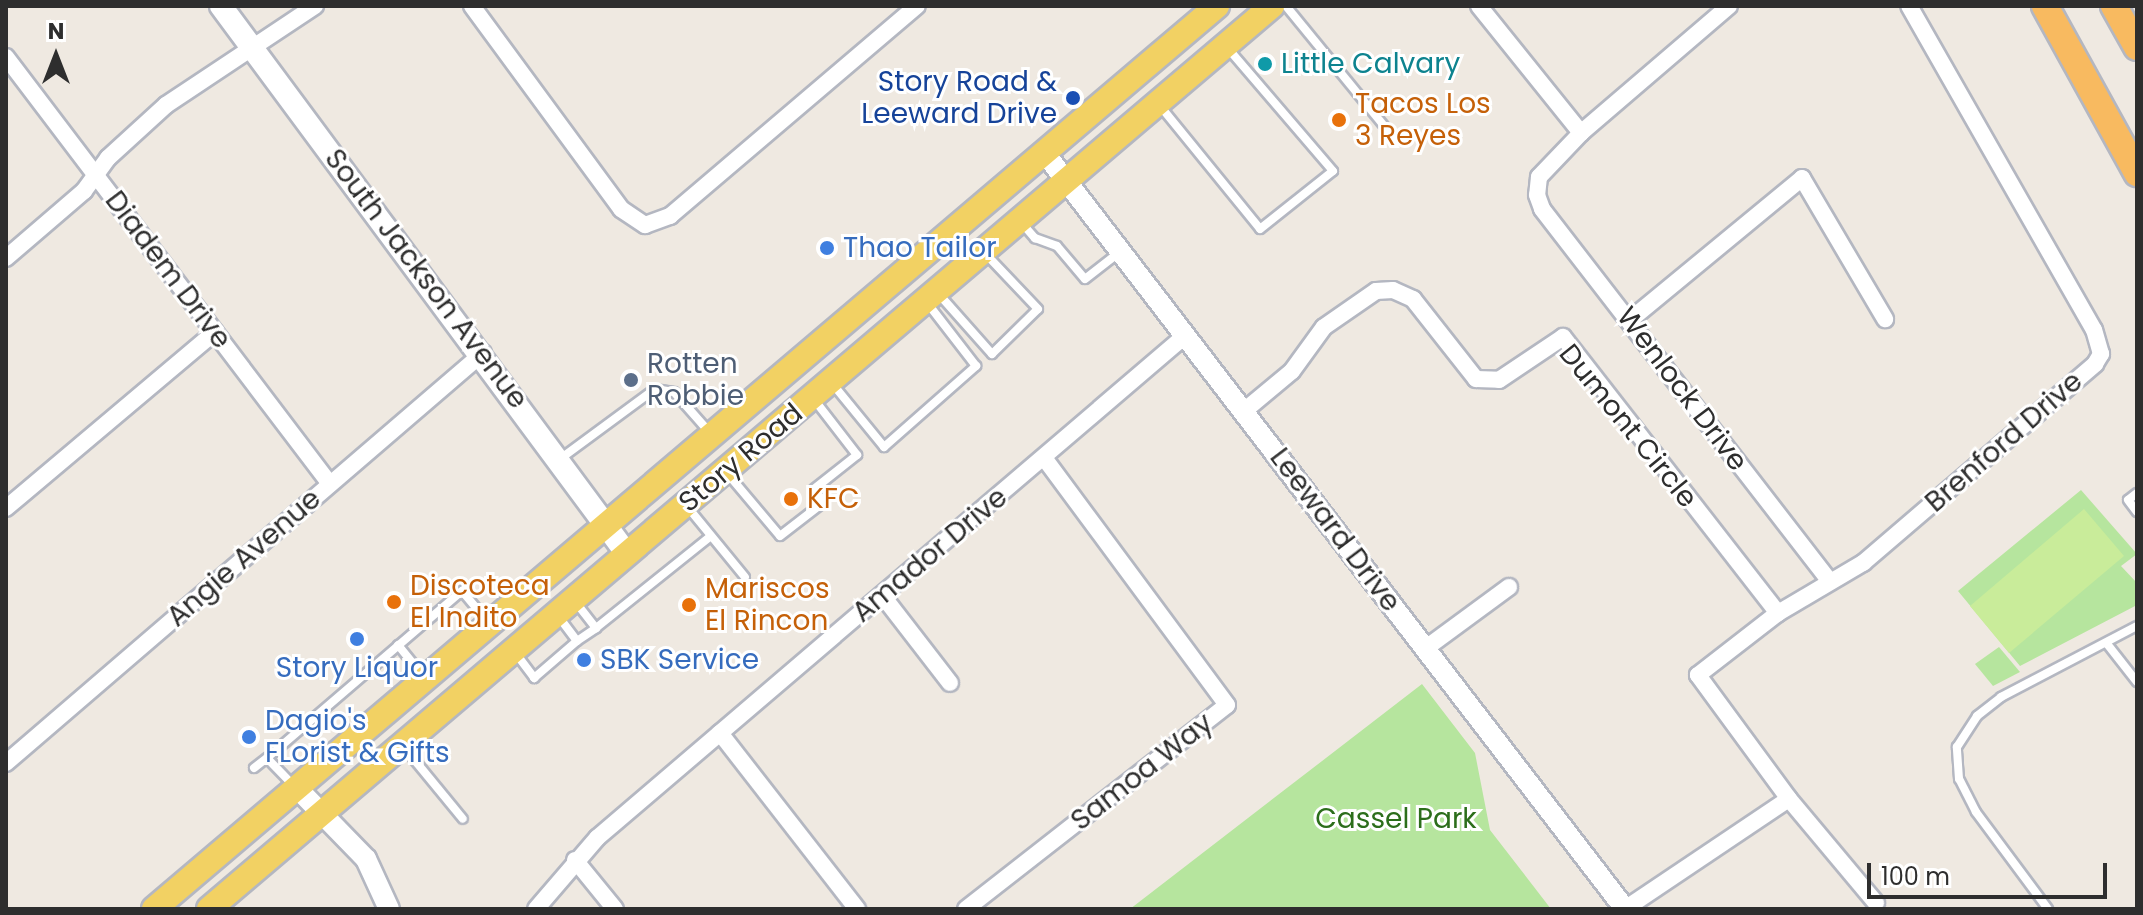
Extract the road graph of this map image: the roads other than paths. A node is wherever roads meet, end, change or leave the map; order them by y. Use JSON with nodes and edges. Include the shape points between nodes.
{"nodes":[{"id":1,"x":221,"y":6,"type":"edge"},
{"id":2,"x":315,"y":6,"type":"edge"},
{"id":3,"x":472,"y":6,"type":"edge"},
{"id":4,"x":917,"y":6,"type":"edge"},
{"id":5,"x":1217,"y":6,"type":"edge"},
{"id":6,"x":1272,"y":6,"type":"edge"},
{"id":7,"x":1286,"y":6,"type":"edge"},
{"id":8,"x":1479,"y":6,"type":"edge"},
{"id":9,"x":1729,"y":6,"type":"edge"},
{"id":10,"x":1909,"y":6,"type":"edge"},
{"id":11,"x":2045,"y":6,"type":"edge"},
{"id":12,"x":2114,"y":6,"type":"edge"},
{"id":13,"x":250,"y":45,"type":"junction"},
{"id":14,"x":1225,"y":46,"type":"junction"},
{"id":15,"x":2137,"y":47,"type":"edge"},
{"id":16,"x":6,"y":57,"type":"edge"},
{"id":17,"x":1158,"y":103,"type":"junction"},
{"id":18,"x":1581,"y":133,"type":"junction"},
{"id":19,"x":1395,"y":139,"type":"dead end"},
{"id":20,"x":1044,"y":152,"type":"junction"},
{"id":21,"x":2137,"y":173,"type":"edge"},
{"id":22,"x":95,"y":175,"type":"junction"},
{"id":23,"x":1066,"y":181,"type":"junction"},
{"id":24,"x":1019,"y":221,"type":"junction"},
{"id":25,"x":984,"y":251,"type":"junction"},
{"id":26,"x":1121,"y":251,"type":"junction"},
{"id":27,"x":6,"y":258,"type":"edge"},
{"id":28,"x":931,"y":296,"type":"junction"},
{"id":29,"x":1885,"y":319,"type":"dead end"},
{"id":30,"x":1630,"y":320,"type":"junction"},
{"id":31,"x":215,"y":332,"type":"junction"},
{"id":32,"x":1186,"y":335,"type":"junction"},
{"id":33,"x":483,"y":353,"type":"junction"},
{"id":34,"x":821,"y":389,"type":"junction"},
{"id":35,"x":1244,"y":411,"type":"junction"},
{"id":36,"x":711,"y":435,"type":"junction"},
{"id":37,"x":1044,"y":458,"type":"junction"},
{"id":38,"x":559,"y":459,"type":"junction"},
{"id":39,"x":725,"y":471,"type":"junction"},
{"id":40,"x":330,"y":484,"type":"junction"},
{"id":41,"x":2137,"y":493,"type":"edge"},
{"id":42,"x":686,"y":504,"type":"junction"},
{"id":43,"x":6,"y":508,"type":"edge"},
{"id":44,"x":2137,"y":512,"type":"edge"},
{"id":45,"x":606,"y":524,"type":"junction"},
{"id":46,"x":711,"y":536,"type":"junction"},
{"id":47,"x":627,"y":554,"type":"junction"},
{"id":48,"x":745,"y":577,"type":"dead end"},
{"id":49,"x":1830,"y":582,"type":"junction"},
{"id":50,"x":1509,"y":587,"type":"dead end"},
{"id":51,"x":882,"y":595,"type":"junction"},
{"id":52,"x":565,"y":607,"type":"junction"},
{"id":53,"x":1778,"y":613,"type":"junction"},
{"id":54,"x":490,"y":624,"type":"junction"},
{"id":55,"x":2137,"y":626,"type":"edge"},
{"id":56,"x":596,"y":628,"type":"junction"},
{"id":57,"x":577,"y":641,"type":"junction"},
{"id":58,"x":398,"y":645,"type":"junction"},
{"id":59,"x":2108,"y":645,"type":"junction"},
{"id":60,"x":1426,"y":648,"type":"junction"},
{"id":61,"x":513,"y":651,"type":"junction"},
{"id":62,"x":426,"y":679,"type":"junction"},
{"id":63,"x":2137,"y":682,"type":"edge"},
{"id":64,"x":950,"y":683,"type":"dead end"},
{"id":65,"x":720,"y":733,"type":"junction"},
{"id":66,"x":402,"y":745,"type":"junction"},
{"id":67,"x":267,"y":758,"type":"junction"},
{"id":68,"x":6,"y":763,"type":"edge"},
{"id":69,"x":254,"y":768,"type":"dead end"},
{"id":70,"x":297,"y":788,"type":"junction"},
{"id":71,"x":1789,"y":799,"type":"junction"},
{"id":72,"x":324,"y":812,"type":"junction"},
{"id":73,"x":463,"y":819,"type":"dead end"},
{"id":74,"x":575,"y":860,"type":"junction"},
{"id":75,"x":1876,"y":903,"type":"dead end"},
{"id":76,"x":154,"y":909,"type":"edge"},
{"id":77,"x":209,"y":909,"type":"edge"},
{"id":78,"x":389,"y":909,"type":"edge"},
{"id":79,"x":536,"y":909,"type":"edge"},
{"id":80,"x":615,"y":909,"type":"edge"},
{"id":81,"x":857,"y":909,"type":"edge"},
{"id":82,"x":966,"y":909,"type":"edge"},
{"id":83,"x":1625,"y":909,"type":"edge"},
{"id":84,"x":2048,"y":909,"type":"edge"}],
"edges":[{"from":1,"to":13,"type":"main road","name":"South Jackson Avenue"},
{"from":2,"to":13,"type":"street"},
{"from":3,"to":4,"type":"street","via":[[621,209],[645,225],[670,216]]},
{"from":5,"to":20,"type":"main road","name":"Story Road"},
{"from":6,"to":14,"type":"main road","name":"Story Road"},
{"from":7,"to":19,"type":"lane"},
{"from":8,"to":18,"type":"street"},
{"from":9,"to":18,"type":"street"},
{"from":10,"to":49,"type":"street","name":"Brenford Drive","via":[[2094,330],[2101,354],[1875,553]]},
{"from":11,"to":21,"type":"highway"},
{"from":12,"to":15,"type":"highway"},
{"from":13,"to":22,"type":"street","via":[[166,105]]},
{"from":13,"to":33,"type":"main road","name":"South Jackson Avenue"},
{"from":14,"to":17,"type":"main road","name":"Story Road"},
{"from":14,"to":17,"type":"lane","via":[[1333,171],[1260,229]]},
{"from":16,"to":22,"type":"street","name":"Diadem Drive"},
{"from":17,"to":23,"type":"main road","name":"Story Road"},
{"from":18,"to":30,"type":"street","name":"Wenlock Drive","via":[[1539,177],[1537,195],[1542,209]]},
{"from":20,"to":23,"type":"street","name":"Leeward Drive"},
{"from":20,"to":36,"type":"main road","name":"Story Road"},
{"from":22,"to":27,"type":"street"},
{"from":22,"to":31,"type":"street","name":"Diadem Drive"},
{"from":23,"to":24,"type":"main road","name":"Story Road"},
{"from":23,"to":26,"type":"street","name":"Leeward Drive"},
{"from":24,"to":25,"type":"main road","name":"Story Road"},
{"from":24,"to":26,"type":"lane","via":[[1035,238],[1057,246],[1085,279]]},
{"from":25,"to":28,"type":"main road","name":"Story Road"},
{"from":25,"to":28,"type":"lane","via":[[1038,309],[992,354]]},
{"from":26,"to":32,"type":"street","name":"Leeward Drive"},
{"from":28,"to":34,"type":"main road","name":"Story Road"},
{"from":28,"to":34,"type":"lane","via":[[976,366],[884,447]]},
{"from":29,"to":30,"type":"street","via":[[1802,178]]},
{"from":30,"to":49,"type":"street","name":"Wenlock Drive"},
{"from":31,"to":40,"type":"street","name":"Diadem Drive"},
{"from":31,"to":43,"type":"street"},
{"from":32,"to":35,"type":"street","name":"Leeward Drive"},
{"from":32,"to":37,"type":"street","name":"Amador Drive"},
{"from":33,"to":38,"type":"main road","name":"South Jackson Avenue"},
{"from":33,"to":40,"type":"street","name":"Angie Avenue"},
{"from":34,"to":39,"type":"main road","name":"Story Road"},
{"from":34,"to":39,"type":"lane","via":[[857,455],[814,489],[824,502],[780,536]]},
{"from":35,"to":53,"type":"street","name":"Dumont Circle","via":[[1292,371],[1324,327],[1376,291],[1393,290],[1413,299],[1476,379],[1499,380],[1563,337]]},
{"from":35,"to":60,"type":"street","name":"Leeward Drive"},
{"from":36,"to":38,"type":"lane","via":[[674,392],[655,389]]},
{"from":36,"to":45,"type":"main road","name":"Story Road"},
{"from":37,"to":51,"type":"street","name":"Amador Drive"},
{"from":37,"to":82,"type":"street","name":"Samoa Way","via":[[1227,705]]},
{"from":38,"to":45,"type":"main road","name":"South Jackson Avenue"},
{"from":39,"to":42,"type":"main road","name":"Story Road"},
{"from":40,"to":68,"type":"street","name":"Angie Avenue"},
{"from":41,"to":44,"type":"lane","via":[[2128,500]]},
{"from":42,"to":46,"type":"lane"},
{"from":42,"to":47,"type":"main road","name":"Story Road"},
{"from":45,"to":47,"type":"main road","name":"South Jackson Avenue"},
{"from":45,"to":54,"type":"main road","name":"Story Road"},
{"from":46,"to":48,"type":"lane"},
{"from":46,"to":56,"type":"lane"},
{"from":47,"to":52,"type":"main road","name":"Story Road"},
{"from":49,"to":53,"type":"street","name":"Brenford Drive"},
{"from":50,"to":60,"type":"street"},
{"from":51,"to":64,"type":"street"},
{"from":51,"to":65,"type":"street","name":"Amador Drive"},
{"from":52,"to":56,"type":"lane"},
{"from":52,"to":57,"type":"lane"},
{"from":52,"to":61,"type":"main road","name":"Story Road"},
{"from":53,"to":71,"type":"street","name":"Brenford Drive","via":[[1698,675]]},
{"from":54,"to":58,"type":"lane","via":[[462,591]]},
{"from":54,"to":62,"type":"main road","name":"Story Road"},
{"from":55,"to":59,"type":"lane"},
{"from":56,"to":57,"type":"lane"},
{"from":57,"to":61,"type":"lane","via":[[534,678]]},
{"from":58,"to":62,"type":"lane"},
{"from":58,"to":67,"type":"lane"},
{"from":59,"to":63,"type":"lane"},
{"from":59,"to":84,"type":"lane","via":[[2001,697],[1977,716],[1957,747],[1959,779],[1976,812]]},
{"from":60,"to":83,"type":"street","name":"Leeward Drive"},
{"from":61,"to":66,"type":"main road","name":"Story Road"},
{"from":62,"to":70,"type":"main road","name":"Story Road"},
{"from":65,"to":74,"type":"street","name":"Amador Drive"},
{"from":65,"to":81,"type":"street"},
{"from":66,"to":72,"type":"main road","name":"Story Road"},
{"from":66,"to":73,"type":"lane"},
{"from":67,"to":69,"type":"lane"},
{"from":67,"to":70,"type":"lane"},
{"from":70,"to":72,"type":"street"},
{"from":70,"to":76,"type":"main road","name":"Story Road"},
{"from":71,"to":75,"type":"street"},
{"from":71,"to":83,"type":"street"},
{"from":72,"to":77,"type":"main road","name":"Story Road"},
{"from":72,"to":78,"type":"street","via":[[366,859]]},
{"from":74,"to":79,"type":"street","name":"Amador Drive"},
{"from":74,"to":80,"type":"street"}]}
